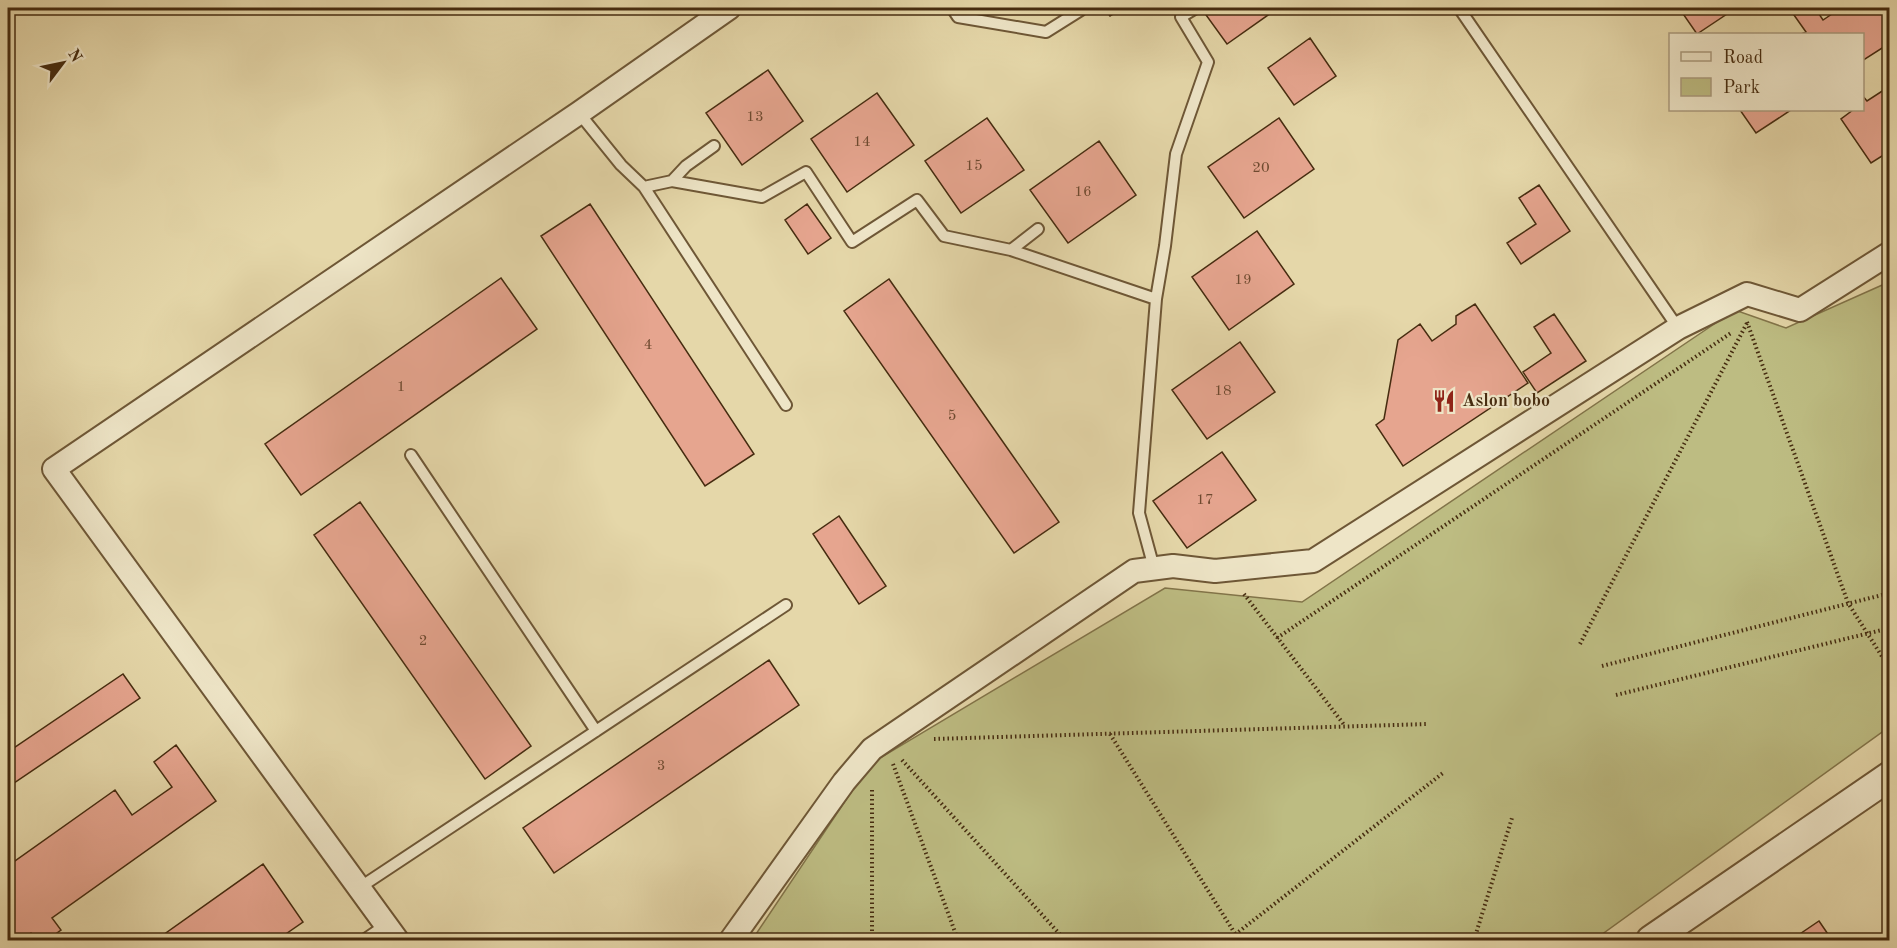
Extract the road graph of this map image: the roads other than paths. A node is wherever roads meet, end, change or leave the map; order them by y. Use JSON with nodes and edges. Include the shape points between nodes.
{"nodes":[{"id":1,"x":729,"y":8,"type":"edge"},
{"id":2,"x":952,"y":8,"type":"edge"},
{"id":3,"x":1196,"y":8,"type":"edge"},
{"id":4,"x":1459,"y":8,"type":"edge"},
{"id":5,"x":1081,"y":10,"type":"dead end"},
{"id":6,"x":579,"y":113,"type":"junction"},
{"id":7,"x":714,"y":146,"type":"dead end"},
{"id":8,"x":672,"y":182,"type":"junction"},
{"id":9,"x":644,"y":187,"type":"junction"},
{"id":10,"x":1038,"y":229,"type":"dead end"},
{"id":11,"x":1011,"y":250,"type":"junction"},
{"id":12,"x":1890,"y":253,"type":"edge"},
{"id":13,"x":1156,"y":298,"type":"junction"},
{"id":14,"x":1678,"y":328,"type":"junction"},
{"id":15,"x":786,"y":405,"type":"dead end"},
{"id":16,"x":411,"y":455,"type":"dead end"},
{"id":17,"x":1154,"y":568,"type":"junction"},
{"id":18,"x":786,"y":605,"type":"dead end"},
{"id":19,"x":596,"y":731,"type":"junction"},
{"id":20,"x":1890,"y":776,"type":"edge"},
{"id":21,"x":359,"y":888,"type":"junction"},
{"id":22,"x":391,"y":933,"type":"edge"},
{"id":23,"x":1668,"y":936,"type":"edge"},
{"id":24,"x":364,"y":940,"type":"edge"},
{"id":25,"x":731,"y":940,"type":"edge"}],
"edges":[{"from":1,"to":6,"type":"street"},
{"from":2,"to":5,"type":"lane","via":[[958,17],[1046,32]]},
{"from":3,"to":13,"type":"lane","via":[[1180,17],[1208,62],[1176,154]]},
{"from":4,"to":14,"type":"lane"},
{"from":6,"to":9,"type":"lane"},
{"from":6,"to":21,"type":"street","via":[[54,469]]},
{"from":7,"to":8,"type":"lane","via":[[686,166]]},
{"from":8,"to":9,"type":"lane"},
{"from":8,"to":11,"type":"lane","via":[[762,197],[806,172],[852,242],[917,201],[944,236]]},
{"from":9,"to":15,"type":"lane"},
{"from":10,"to":11,"type":"lane"},
{"from":11,"to":13,"type":"lane"},
{"from":12,"to":14,"type":"street","via":[[1800,310],[1747,294]]},
{"from":13,"to":17,"type":"lane","via":[[1139,513]]},
{"from":14,"to":17,"type":"street","via":[[1313,561],[1215,571]]},
{"from":16,"to":19,"type":"lane"},
{"from":17,"to":25,"type":"street","via":[[1134,571],[878,745],[844,782]]},
{"from":18,"to":19,"type":"lane"},
{"from":19,"to":21,"type":"lane"},
{"from":20,"to":23,"type":"street"},
{"from":21,"to":22,"type":"street"},
{"from":22,"to":24,"type":"lane"}]}
